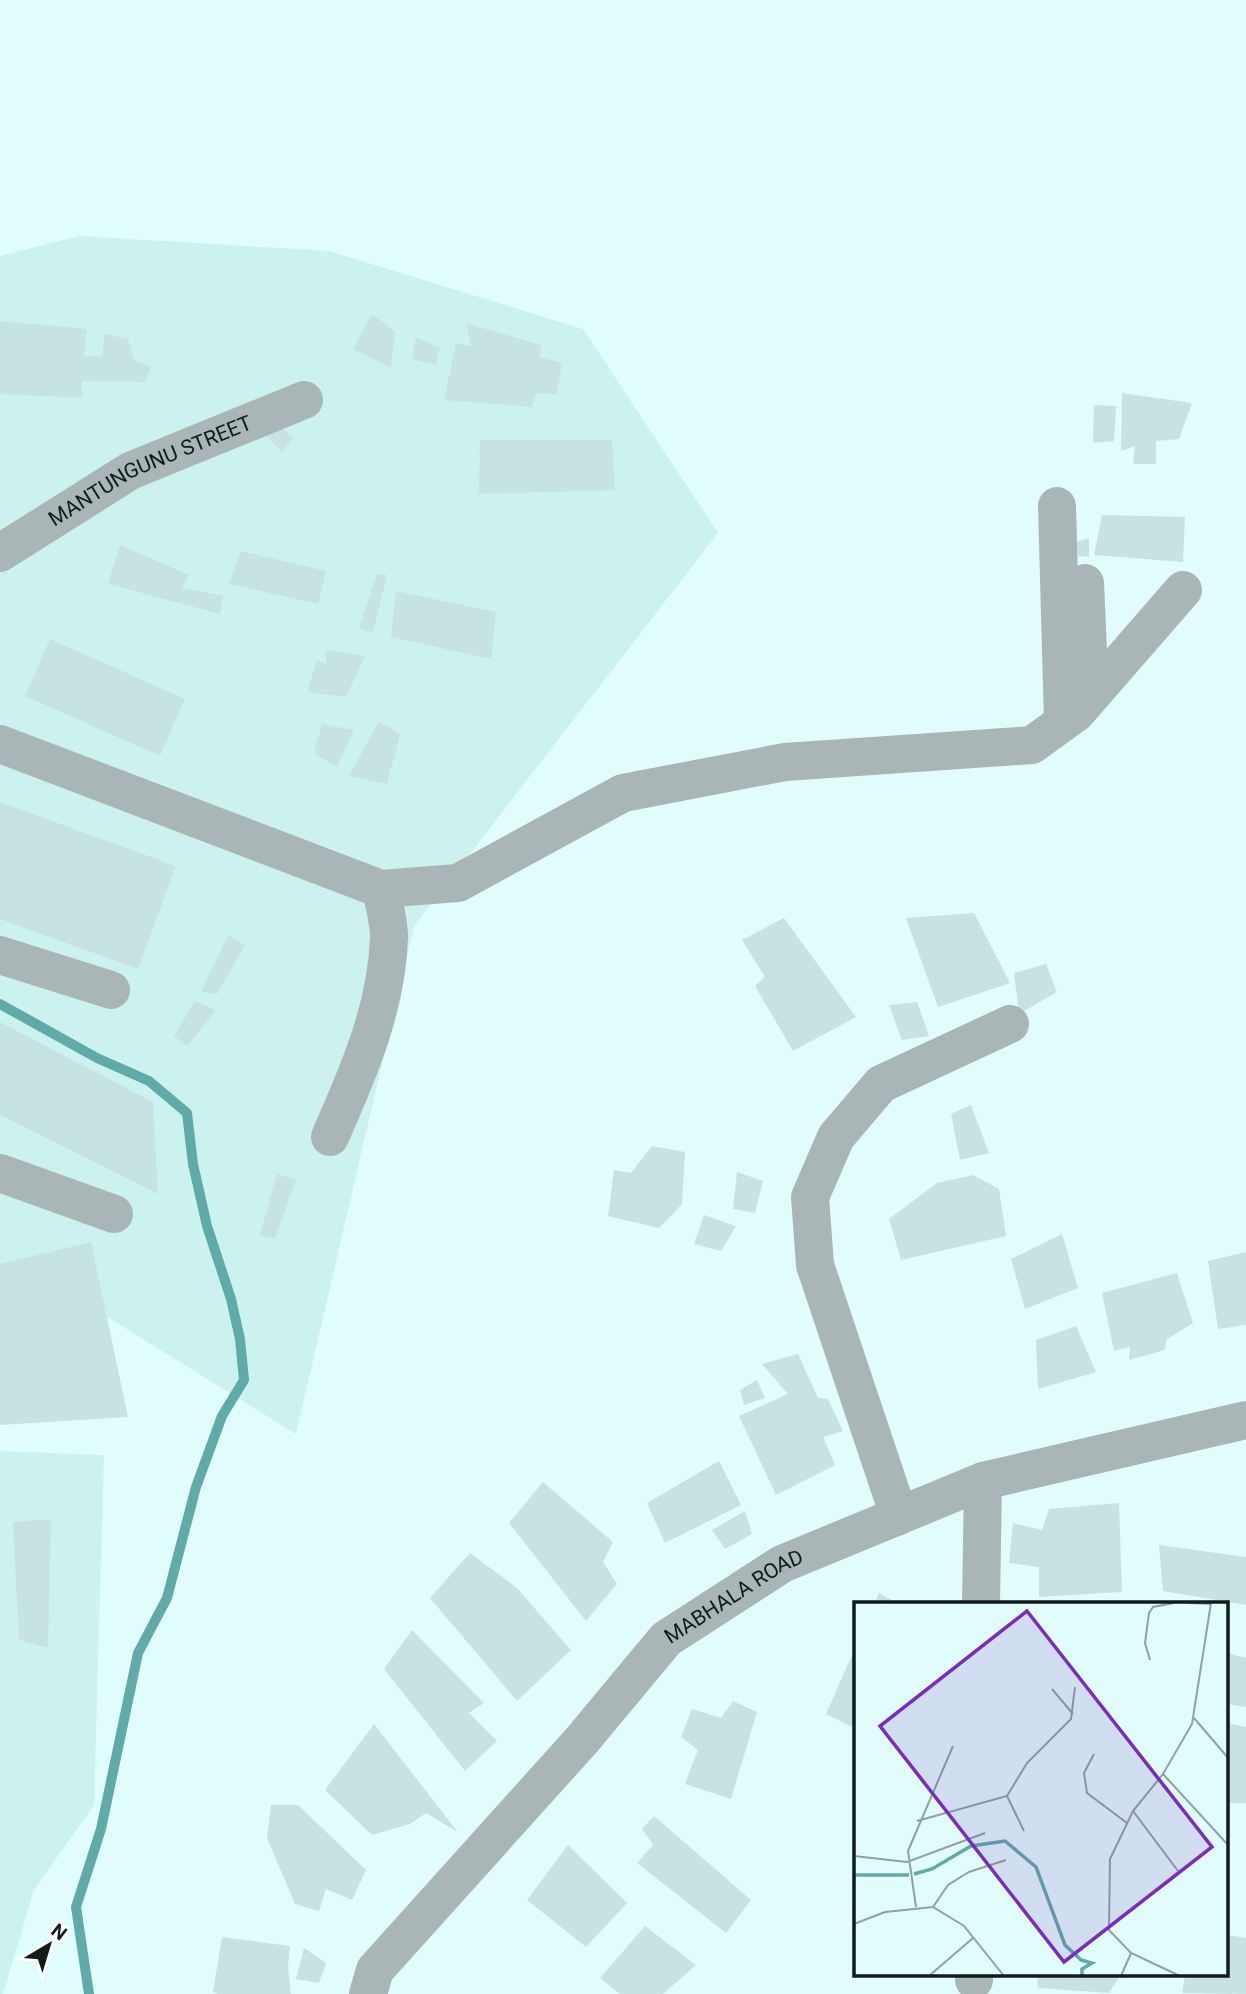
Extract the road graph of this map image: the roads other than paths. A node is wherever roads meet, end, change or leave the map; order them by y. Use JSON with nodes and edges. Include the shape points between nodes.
{"nodes":[{"id":1,"x":304,"y":400,"type":"dead end"},
{"id":2,"x":1057,"y":506,"type":"dead end"},
{"id":3,"x":0,"y":553,"type":"edge"},
{"id":4,"x":1085,"y":583,"type":"dead end"},
{"id":5,"x":1183,"y":590,"type":"dead end"},
{"id":6,"x":1090,"y":696,"type":"junction"},
{"id":7,"x":1063,"y":722,"type":"junction"},
{"id":8,"x":0,"y":744,"type":"edge"},
{"id":9,"x":381,"y":889,"type":"junction"},
{"id":10,"x":0,"y":955,"type":"edge"},
{"id":11,"x":111,"y":990,"type":"dead end"},
{"id":12,"x":1010,"y":1024,"type":"dead end"},
{"id":13,"x":330,"y":1137,"type":"dead end"},
{"id":14,"x":0,"y":1172,"type":"edge"},
{"id":15,"x":114,"y":1214,"type":"dead end"},
{"id":16,"x":1246,"y":1420,"type":"edge"},
{"id":17,"x":983,"y":1481,"type":"junction"},
{"id":18,"x":899,"y":1516,"type":"junction"},
{"id":19,"x":981,"y":1602,"type":"edge"},
{"id":20,"x":368,"y":1994,"type":"edge"}],
"edges":[{"from":1,"to":3,"type":"street","name":"MANTUNGUNU STREET","via":[[130,471]]},
{"from":2,"to":7,"type":"street"},
{"from":4,"to":6,"type":"street"},
{"from":5,"to":6,"type":"street"},
{"from":6,"to":7,"type":"street"},
{"from":7,"to":9,"type":"street","via":[[1032,745],[785,762],[623,793],[458,883]]},
{"from":8,"to":9,"type":"street"},
{"from":9,"to":13,"type":"street","via":[[389,934],[384,989],[366,1054]]},
{"from":10,"to":11,"type":"street"},
{"from":12,"to":18,"type":"street","via":[[881,1084],[836,1138],[810,1197],[815,1265]]},
{"from":14,"to":15,"type":"street"},
{"from":16,"to":17,"type":"street","name":"MABHALA ROAD"},
{"from":17,"to":18,"type":"street","name":"MABHALA ROAD"},
{"from":17,"to":19,"type":"street"},
{"from":18,"to":20,"type":"street","name":"MABHALA ROAD","via":[[782,1564],[666,1639],[582,1740],[375,1970]]}]}
